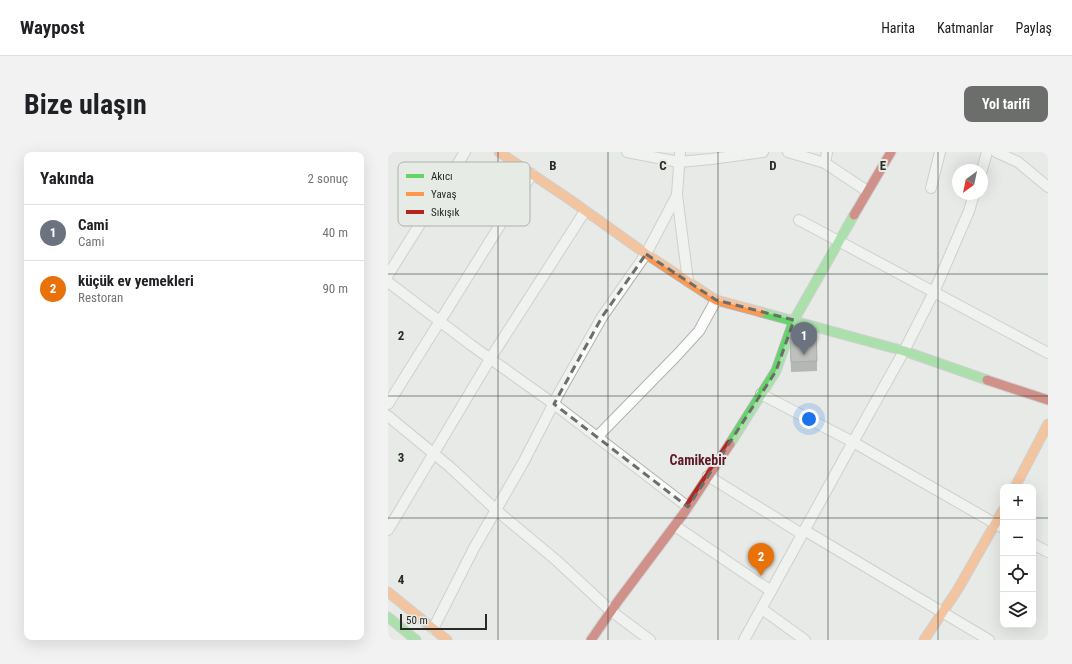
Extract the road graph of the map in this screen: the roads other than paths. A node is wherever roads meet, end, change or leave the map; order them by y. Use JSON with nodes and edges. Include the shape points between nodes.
{"nodes":[{"id":1,"x":466,"y":152,"type":"edge"},
{"id":2,"x":499,"y":152,"type":"edge"},
{"id":3,"x":627,"y":152,"type":"edge"},
{"id":4,"x":763,"y":152,"type":"edge"},
{"id":5,"x":788,"y":152,"type":"edge"},
{"id":6,"x":827,"y":152,"type":"edge"},
{"id":7,"x":891,"y":152,"type":"edge"},
{"id":8,"x":940,"y":152,"type":"edge"},
{"id":9,"x":987,"y":152,"type":"edge"},
{"id":10,"x":996,"y":152,"type":"edge"},
{"id":11,"x":680,"y":157,"type":"edge"},
{"id":12,"x":460,"y":162,"type":"edge"},
{"id":13,"x":514,"y":162,"type":"edge"},
{"id":14,"x":825,"y":163,"type":"junction"},
{"id":15,"x":984,"y":164,"type":"edge"},
{"id":16,"x":532,"y":174,"type":"joint"},
{"id":17,"x":530,"y":177,"type":"edge"},
{"id":18,"x":1048,"y":186,"type":"edge"},
{"id":19,"x":931,"y":188,"type":"dead end"},
{"id":20,"x":867,"y":190,"type":"junction"},
{"id":21,"x":677,"y":195,"type":"junction"},
{"id":22,"x":972,"y":200,"type":"edge"},
{"id":23,"x":585,"y":211,"type":"junction"},
{"id":24,"x":799,"y":220,"type":"dead end"},
{"id":25,"x":419,"y":226,"type":"edge"},
{"id":26,"x":500,"y":226,"type":"edge"},
{"id":27,"x":838,"y":241,"type":"junction"},
{"id":28,"x":646,"y":254,"type":"junction"},
{"id":29,"x":388,"y":275,"type":"edge"},
{"id":30,"x":688,"y":280,"type":"junction"},
{"id":31,"x":388,"y":282,"type":"edge"},
{"id":32,"x":934,"y":292,"type":"junction"},
{"id":33,"x":716,"y":300,"type":"junction"},
{"id":34,"x":794,"y":320,"type":"junction"},
{"id":35,"x":440,"y":322,"type":"junction"},
{"id":36,"x":904,"y":351,"type":"junction"},
{"id":37,"x":1048,"y":353,"type":"edge"},
{"id":38,"x":490,"y":359,"type":"junction"},
{"id":39,"x":761,"y":394,"type":"junction"},
{"id":40,"x":1048,"y":400,"type":"edge"},
{"id":41,"x":388,"y":404,"type":"edge"},
{"id":42,"x":554,"y":404,"type":"junction"},
{"id":43,"x":388,"y":416,"type":"edge"},
{"id":44,"x":1048,"y":424,"type":"edge"},
{"id":45,"x":597,"y":437,"type":"junction"},
{"id":46,"x":853,"y":442,"type":"junction"},
{"id":47,"x":433,"y":453,"type":"junction"},
{"id":48,"x":708,"y":476,"type":"junction"},
{"id":49,"x":1017,"y":484,"type":"edge"},
{"id":50,"x":688,"y":507,"type":"junction"},
{"id":51,"x":496,"y":510,"type":"junction"},
{"id":52,"x":675,"y":526,"type":"junction"},
{"id":53,"x":999,"y":526,"type":"edge"},
{"id":54,"x":388,"y":530,"type":"edge"},
{"id":55,"x":803,"y":532,"type":"junction"},
{"id":56,"x":1036,"y":546,"type":"edge"},
{"id":57,"x":1048,"y":552,"type":"edge"},
{"id":58,"x":771,"y":591,"type":"junction"},
{"id":59,"x":388,"y":592,"type":"edge"},
{"id":60,"x":762,"y":609,"type":"junction"},
{"id":61,"x":611,"y":611,"type":"junction"},
{"id":62,"x":942,"y":613,"type":"junction"},
{"id":63,"x":388,"y":617,"type":"edge"},
{"id":64,"x":433,"y":629,"type":"junction"},
{"id":65,"x":416,"y":640,"type":"edge"},
{"id":66,"x":447,"y":640,"type":"edge"},
{"id":67,"x":591,"y":640,"type":"edge"},
{"id":68,"x":650,"y":640,"type":"edge"},
{"id":69,"x":744,"y":640,"type":"edge"},
{"id":70,"x":805,"y":640,"type":"edge"},
{"id":71,"x":924,"y":640,"type":"edge"},
{"id":72,"x":989,"y":640,"type":"edge"}],
"edges":[{"from":1,"to":12,"type":"street"},
{"from":2,"to":13,"type":"main road"},
{"from":3,"to":11,"type":"street"},
{"from":4,"to":11,"type":"street"},
{"from":5,"to":14,"type":"street"},
{"from":6,"to":14,"type":"street"},
{"from":7,"to":20,"type":"main road"},
{"from":8,"to":19,"type":"street"},
{"from":9,"to":15,"type":"street"},
{"from":10,"to":18,"type":"street","via":[[1018,162]]},
{"from":11,"to":21,"type":"street"},
{"from":14,"to":20,"type":"street"},
{"from":16,"to":17,"type":"street"},
{"from":16,"to":23,"type":"main road"},
{"from":20,"to":27,"type":"main road"},
{"from":21,"to":28,"type":"street"},
{"from":21,"to":30,"type":"street"},
{"from":22,"to":32,"type":"street"},
{"from":23,"to":28,"type":"main road"},
{"from":23,"to":38,"type":"street"},
{"from":24,"to":27,"type":"street"},
{"from":25,"to":29,"type":"street"},
{"from":26,"to":35,"type":"street"},
{"from":27,"to":32,"type":"street"},
{"from":27,"to":34,"type":"main road"},
{"from":28,"to":30,"type":"main road"},
{"from":28,"to":42,"type":"street","via":[[602,317]]},
{"from":30,"to":33,"type":"main road"},
{"from":31,"to":35,"type":"street"},
{"from":32,"to":36,"type":"street"},
{"from":32,"to":37,"type":"street"},
{"from":33,"to":34,"type":"main road"},
{"from":33,"to":45,"type":"street","via":[[694,337]]},
{"from":34,"to":36,"type":"main road"},
{"from":34,"to":39,"type":"main road","via":[[776,371]]},
{"from":35,"to":38,"type":"street"},
{"from":35,"to":41,"type":"street"},
{"from":36,"to":40,"type":"main road"},
{"from":36,"to":46,"type":"street"},
{"from":38,"to":42,"type":"street"},
{"from":38,"to":47,"type":"street"},
{"from":39,"to":46,"type":"street"},
{"from":39,"to":48,"type":"main road"},
{"from":42,"to":45,"type":"street"},
{"from":42,"to":51,"type":"street"},
{"from":43,"to":47,"type":"street"},
{"from":44,"to":49,"type":"main road"},
{"from":45,"to":50,"type":"street"},
{"from":46,"to":53,"type":"street"},
{"from":46,"to":55,"type":"street"},
{"from":47,"to":51,"type":"street"},
{"from":47,"to":54,"type":"street"},
{"from":48,"to":50,"type":"main road"},
{"from":48,"to":55,"type":"street"},
{"from":50,"to":52,"type":"main road"},
{"from":51,"to":61,"type":"street","via":[[556,560]]},
{"from":51,"to":64,"type":"street"},
{"from":52,"to":58,"type":"street"},
{"from":52,"to":61,"type":"main road"},
{"from":53,"to":62,"type":"main road"},
{"from":55,"to":58,"type":"street"},
{"from":55,"to":62,"type":"street"},
{"from":56,"to":57,"type":"street"},
{"from":58,"to":60,"type":"street"},
{"from":59,"to":64,"type":"main road"},
{"from":60,"to":69,"type":"street"},
{"from":60,"to":70,"type":"street"},
{"from":61,"to":67,"type":"main road"},
{"from":61,"to":68,"type":"street"},
{"from":62,"to":71,"type":"main road"},
{"from":62,"to":72,"type":"street"},
{"from":63,"to":65,"type":"main road"},
{"from":64,"to":66,"type":"main road"}]}
